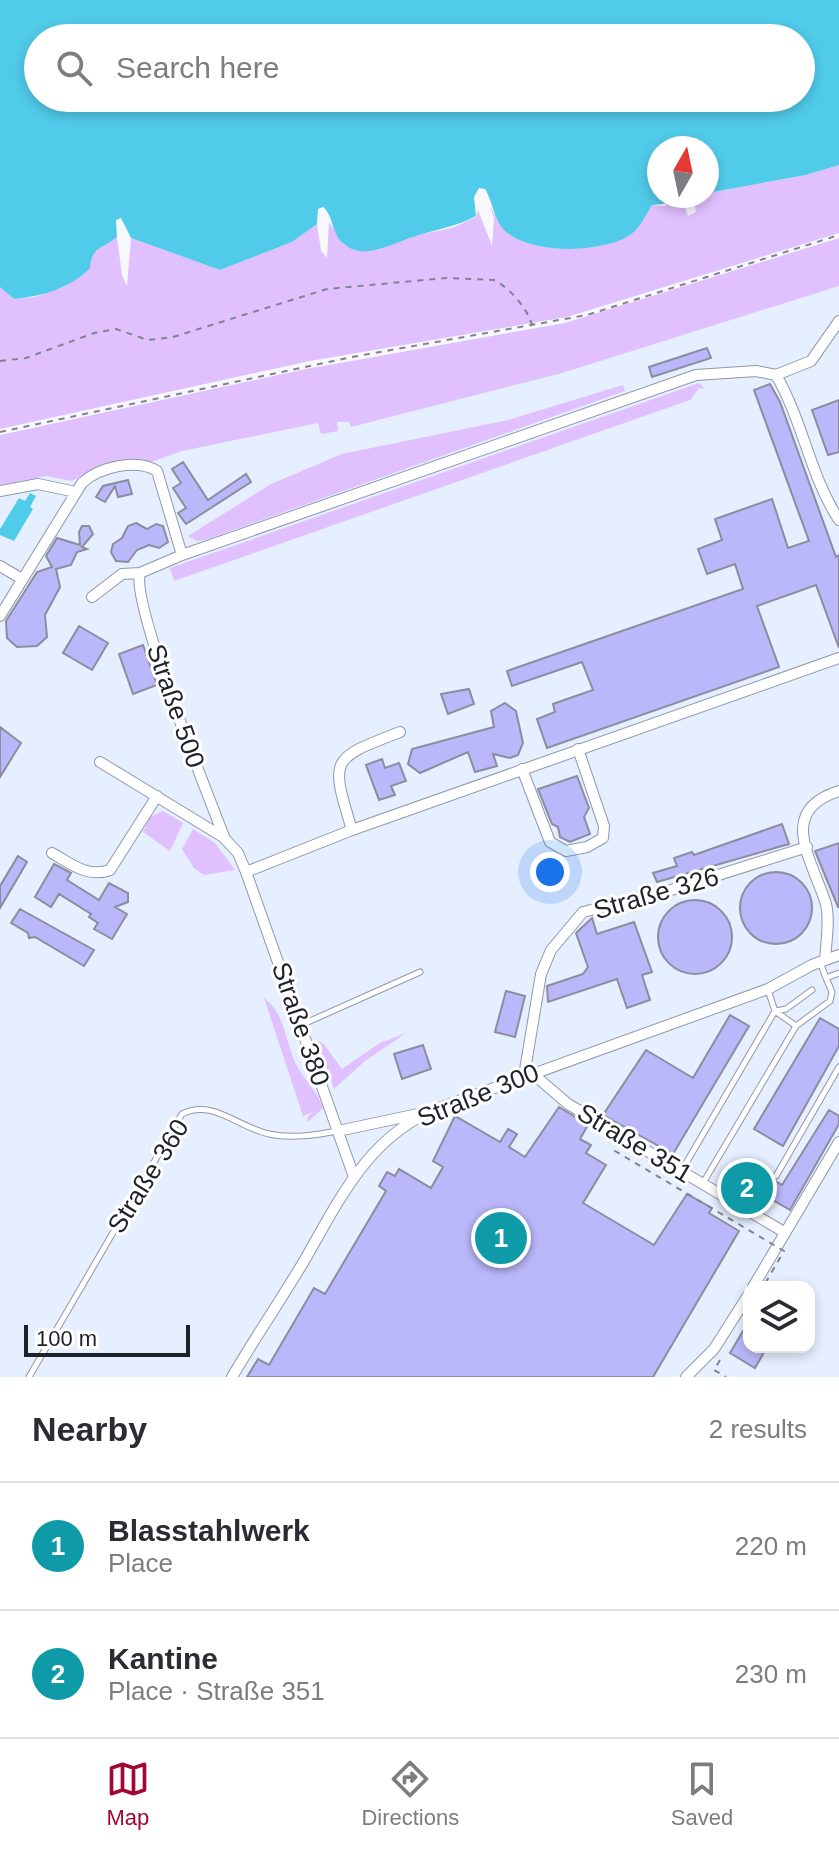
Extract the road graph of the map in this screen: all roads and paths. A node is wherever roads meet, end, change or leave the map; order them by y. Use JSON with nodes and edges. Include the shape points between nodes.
{"nodes":[{"id":1,"x":839,"y":235,"type":"edge"},
{"id":2,"x":839,"y":321,"type":"edge"},
{"id":3,"x":532,"y":327,"type":"junction"},
{"id":4,"x":0,"y":361,"type":"edge"},
{"id":5,"x":776,"y":375,"type":"junction"},
{"id":6,"x":0,"y":432,"type":"edge"},
{"id":7,"x":0,"y":491,"type":"edge"},
{"id":8,"x":76,"y":492,"type":"junction"},
{"id":9,"x":839,"y":520,"type":"edge"},
{"id":10,"x":182,"y":555,"type":"junction"},
{"id":11,"x":0,"y":566,"type":"edge"},
{"id":12,"x":140,"y":573,"type":"junction"},
{"id":13,"x":22,"y":579,"type":"junction"},
{"id":14,"x":92,"y":597,"type":"dead end"},
{"id":15,"x":0,"y":616,"type":"edge"},
{"id":16,"x":839,"y":658,"type":"edge"},
{"id":17,"x":400,"y":732,"type":"dead end"},
{"id":18,"x":578,"y":749,"type":"junction"},
{"id":19,"x":100,"y":762,"type":"dead end"},
{"id":20,"x":522,"y":769,"type":"junction"},
{"id":21,"x":839,"y":791,"type":"edge"},
{"id":22,"x":157,"y":796,"type":"junction"},
{"id":23,"x":352,"y":830,"type":"junction"},
{"id":24,"x":225,"y":839,"type":"junction"},
{"id":25,"x":807,"y":847,"type":"junction"},
{"id":26,"x":52,"y":853,"type":"dead end"},
{"id":27,"x":246,"y":872,"type":"junction"},
{"id":28,"x":839,"y":955,"type":"edge"},
{"id":29,"x":823,"y":961,"type":"junction"},
{"id":30,"x":420,"y":972,"type":"dead end"},
{"id":31,"x":839,"y":973,"type":"edge"},
{"id":32,"x":826,"y":978,"type":"junction"},
{"id":33,"x":768,"y":989,"type":"junction"},
{"id":34,"x":812,"y":990,"type":"dead end"},
{"id":35,"x":775,"y":1011,"type":"junction"},
{"id":36,"x":301,"y":1025,"type":"junction"},
{"id":37,"x":796,"y":1026,"type":"junction"},
{"id":38,"x":839,"y":1067,"type":"edge"},
{"id":39,"x":528,"y":1074,"type":"junction"},
{"id":40,"x":428,"y":1112,"type":"junction"},
{"id":41,"x":628,"y":1130,"type":"dead end"},
{"id":42,"x":338,"y":1131,"type":"junction"},
{"id":43,"x":839,"y":1142,"type":"edge"},
{"id":44,"x":681,"y":1171,"type":"junction"},
{"id":45,"x":776,"y":1176,"type":"dead end"},
{"id":46,"x":354,"y":1177,"type":"junction"},
{"id":47,"x":703,"y":1183,"type":"junction"},
{"id":48,"x":784,"y":1232,"type":"junction"},
{"id":49,"x":756,"y":1281,"type":"edge"},
{"id":50,"x":766,"y":1281,"type":"edge"},
{"id":51,"x":743,"y":1303,"type":"edge"},
{"id":52,"x":29,"y":1377,"type":"edge"},
{"id":53,"x":232,"y":1377,"type":"edge"},
{"id":54,"x":686,"y":1377,"type":"edge"}],
"edges":[{"from":1,"to":3,"type":"path","via":[[587,315]]},
{"from":2,"to":5,"type":"street","via":[[811,361]]},
{"from":3,"to":4,"type":"path","via":[[522,308],[494,280],[420,279],[302,294],[173,337],[148,340],[116,329],[26,358]]},
{"from":3,"to":6,"type":"path","via":[[338,360]]},
{"from":5,"to":9,"type":"street"},
{"from":5,"to":10,"type":"street","via":[[696,375]]},
{"from":7,"to":8,"type":"street","via":[[38,484]]},
{"from":8,"to":10,"type":"street","via":[[98,472],[147,465],[157,471]]},
{"from":8,"to":13,"type":"street"},
{"from":10,"to":12,"type":"street"},
{"from":11,"to":13,"type":"street"},
{"from":12,"to":14,"type":"street","via":[[122,574]]},
{"from":12,"to":24,"type":"street","name":"Straße 500","via":[[140,603]]},
{"from":13,"to":15,"type":"street"},
{"from":16,"to":18,"type":"street"},
{"from":17,"to":23,"type":"street","via":[[350,751],[340,763],[337,780]]},
{"from":18,"to":20,"type":"street"},
{"from":18,"to":20,"type":"street","via":[[604,826],[603,838],[587,847],[566,851],[550,842]]},
{"from":19,"to":22,"type":"street"},
{"from":20,"to":23,"type":"street"},
{"from":21,"to":25,"type":"street","via":[[808,807],[802,832]]},
{"from":22,"to":24,"type":"street"},
{"from":22,"to":26,"type":"street","via":[[110,870],[84,871]]},
{"from":23,"to":27,"type":"street"},
{"from":24,"to":27,"type":"street","name":"Straße 500"},
{"from":25,"to":29,"type":"street","via":[[827,908]]},
{"from":25,"to":39,"type":"street","name":"Straße 326","via":[[583,912],[551,950],[541,974]]},
{"from":27,"to":36,"type":"street","name":"Straße 380"},
{"from":28,"to":29,"type":"street","name":"Straße 300"},
{"from":29,"to":32,"type":"lane"},
{"from":29,"to":33,"type":"street","name":"Straße 300"},
{"from":30,"to":36,"type":"lane"},
{"from":31,"to":32,"type":"lane"},
{"from":32,"to":37,"type":"lane","via":[[830,1001]]},
{"from":33,"to":35,"type":"lane"},
{"from":33,"to":39,"type":"street","name":"Straße 300"},
{"from":34,"to":35,"type":"lane"},
{"from":35,"to":37,"type":"lane"},
{"from":35,"to":44,"type":"lane"},
{"from":36,"to":42,"type":"street","name":"Straße 380"},
{"from":37,"to":47,"type":"lane"},
{"from":38,"to":45,"type":"lane"},
{"from":39,"to":40,"type":"street","name":"Straße 300"},
{"from":39,"to":44,"type":"street","name":"Straße 351"},
{"from":40,"to":42,"type":"street"},
{"from":40,"to":46,"type":"street","name":"Straße 300","via":[[394,1131]]},
{"from":41,"to":50,"type":"path","bridge":true,"via":[[615,1151],[784,1251]]},
{"from":42,"to":46,"type":"street","name":"Straße 380"},
{"from":42,"to":52,"type":"lane","name":"Straße 360","via":[[281,1137],[207,1108],[182,1114]]},
{"from":43,"to":48,"type":"street"},
{"from":44,"to":47,"type":"street","name":"Straße 351"},
{"from":46,"to":53,"type":"street","name":"Straße 300"},
{"from":47,"to":48,"type":"street","name":"Straße 351"},
{"from":48,"to":49,"type":"street"},
{"from":51,"to":54,"type":"street","via":[[714,1349]]}]}
